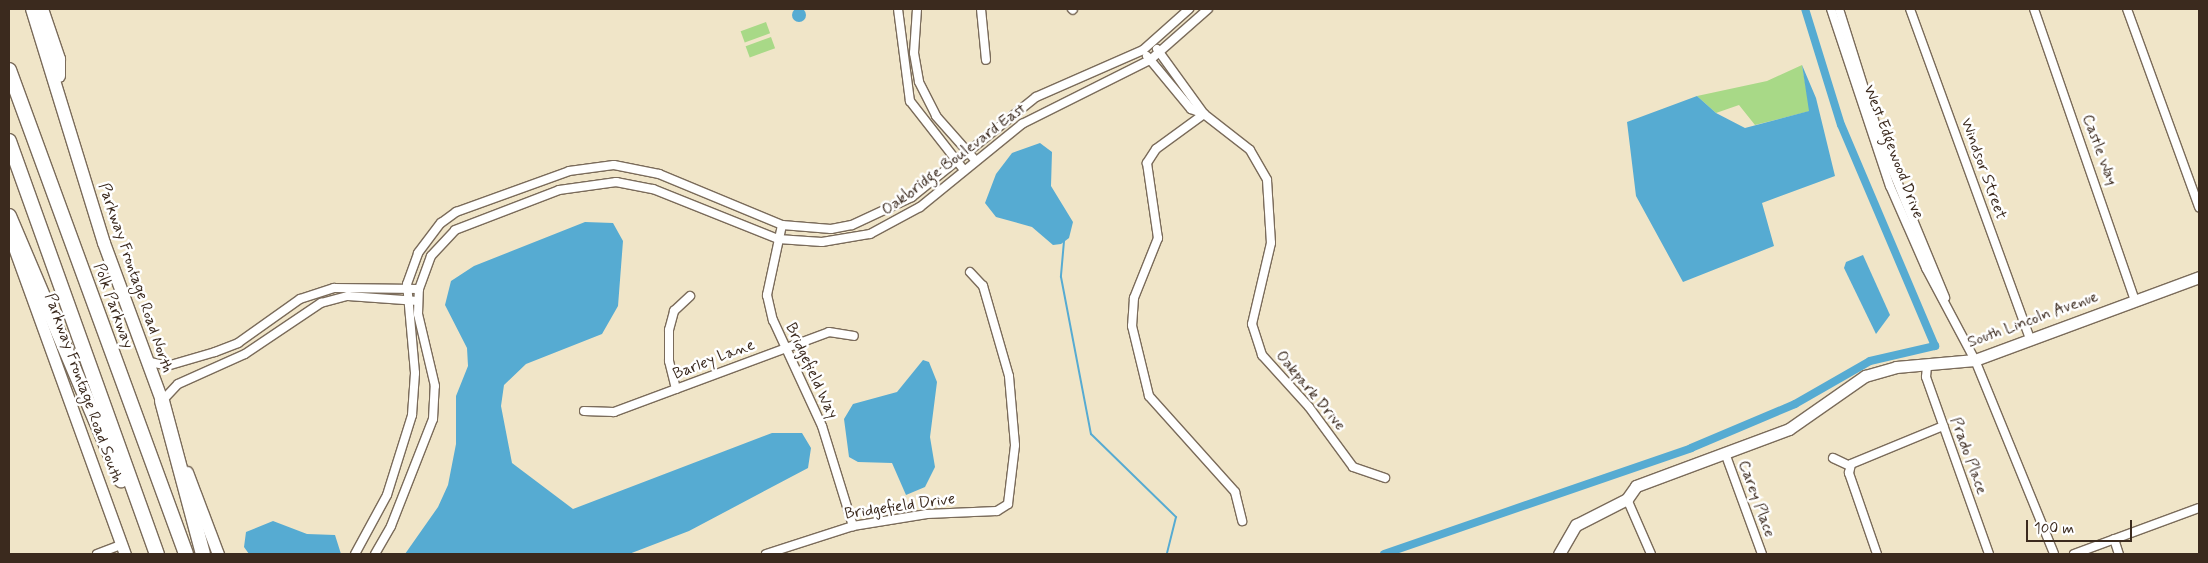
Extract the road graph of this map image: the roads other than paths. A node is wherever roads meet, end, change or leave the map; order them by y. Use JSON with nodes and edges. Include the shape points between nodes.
{"nodes":[{"id":1,"x":32,"y":9,"type":"edge"},
{"id":2,"x":42,"y":9,"type":"edge"},
{"id":3,"x":898,"y":9,"type":"edge"},
{"id":4,"x":916,"y":9,"type":"edge"},
{"id":5,"x":981,"y":9,"type":"edge"},
{"id":6,"x":1190,"y":9,"type":"edge"},
{"id":7,"x":1208,"y":9,"type":"edge"},
{"id":8,"x":1831,"y":9,"type":"edge"},
{"id":9,"x":1839,"y":9,"type":"edge"},
{"id":10,"x":1910,"y":9,"type":"edge"},
{"id":11,"x":2034,"y":9,"type":"edge"},
{"id":12,"x":2127,"y":9,"type":"edge"},
{"id":13,"x":1153,"y":43,"type":"junction"},
{"id":14,"x":1143,"y":50,"type":"junction"},
{"id":15,"x":1160,"y":53,"type":"junction"},
{"id":16,"x":986,"y":60,"type":"dead end"},
{"id":17,"x":1150,"y":60,"type":"junction"},
{"id":18,"x":9,"y":70,"type":"edge"},
{"id":19,"x":1184,"y":84,"type":"junction"},
{"id":20,"x":1175,"y":93,"type":"junction"},
{"id":21,"x":60,"y":94,"type":"junction"},
{"id":22,"x":1204,"y":114,"type":"junction"},
{"id":23,"x":9,"y":141,"type":"edge"},
{"id":24,"x":966,"y":151,"type":"junction"},
{"id":25,"x":955,"y":161,"type":"junction"},
{"id":26,"x":976,"y":161,"type":"junction"},
{"id":27,"x":964,"y":170,"type":"junction"},
{"id":28,"x":2199,"y":207,"type":"edge"},
{"id":29,"x":9,"y":216,"type":"edge"},
{"id":30,"x":782,"y":225,"type":"junction"},
{"id":31,"x":9,"y":234,"type":"edge"},
{"id":32,"x":778,"y":239,"type":"junction"},
{"id":33,"x":970,"y":272,"type":"dead end"},
{"id":34,"x":2199,"y":277,"type":"edge"},
{"id":35,"x":406,"y":288,"type":"junction"},
{"id":36,"x":419,"y":289,"type":"junction"},
{"id":37,"x":690,"y":296,"type":"dead end"},
{"id":38,"x":1945,"y":299,"type":"junction"},
{"id":39,"x":406,"y":300,"type":"junction"},
{"id":40,"x":2135,"y":300,"type":"junction"},
{"id":41,"x":418,"y":301,"type":"junction"},
{"id":42,"x":854,"y":336,"type":"dead end"},
{"id":43,"x":2030,"y":340,"type":"junction"},
{"id":44,"x":786,"y":347,"type":"junction"},
{"id":45,"x":1975,"y":360,"type":"junction"},
{"id":46,"x":146,"y":361,"type":"junction"},
{"id":47,"x":1927,"y":366,"type":"junction"},
{"id":48,"x":676,"y":389,"type":"junction"},
{"id":49,"x":162,"y":402,"type":"junction"},
{"id":50,"x":584,"y":411,"type":"dead end"},
{"id":51,"x":1943,"y":426,"type":"junction"},
{"id":52,"x":1725,"y":453,"type":"junction"},
{"id":53,"x":1833,"y":458,"type":"dead end"},
{"id":54,"x":1850,"y":466,"type":"junction"},
{"id":55,"x":1385,"y":478,"type":"dead end"},
{"id":56,"x":1627,"y":499,"type":"junction"},
{"id":57,"x":2199,"y":508,"type":"edge"},
{"id":58,"x":1242,"y":521,"type":"dead end"},
{"id":59,"x":853,"y":526,"type":"junction"},
{"id":60,"x":2114,"y":539,"type":"junction"},
{"id":61,"x":123,"y":550,"type":"edge"},
{"id":62,"x":97,"y":554,"type":"edge"},
{"id":63,"x":151,"y":554,"type":"edge"},
{"id":64,"x":157,"y":554,"type":"edge"},
{"id":65,"x":186,"y":554,"type":"edge"},
{"id":66,"x":204,"y":554,"type":"edge"},
{"id":67,"x":218,"y":554,"type":"edge"},
{"id":68,"x":354,"y":554,"type":"edge"},
{"id":69,"x":375,"y":554,"type":"edge"},
{"id":70,"x":766,"y":554,"type":"edge"},
{"id":71,"x":1559,"y":554,"type":"edge"},
{"id":72,"x":1651,"y":554,"type":"edge"},
{"id":73,"x":1762,"y":554,"type":"edge"},
{"id":74,"x":1877,"y":554,"type":"edge"},
{"id":75,"x":1989,"y":554,"type":"edge"},
{"id":76,"x":2054,"y":554,"type":"edge"},
{"id":77,"x":2074,"y":554,"type":"edge"},
{"id":78,"x":2119,"y":554,"type":"edge"}],
"edges":[{"from":1,"to":21,"type":"main road","name":"Parkway Frontage Road North"},
{"from":2,"to":21,"type":"main road","via":[[59,58]]},
{"from":3,"to":25,"type":"street","via":[[903,74],[910,101]]},
{"from":4,"to":24,"type":"street","via":[[914,53],[919,82],[936,116]]},
{"from":5,"to":16,"type":"street"},
{"from":6,"to":13,"type":"street","name":"Oakbridge Boulevard East"},
{"from":7,"to":15,"type":"street","name":"Oakbridge Boulevard East"},
{"from":8,"to":38,"type":"street","name":"West Edgewood Drive","via":[[1890,186],[1926,268]]},
{"from":9,"to":38,"type":"street","name":"West Edgewood Drive","via":[[1882,145]]},
{"from":10,"to":43,"type":"street","name":"Windsor Street"},
{"from":11,"to":40,"type":"street","name":"Castle Way"},
{"from":12,"to":28,"type":"street"},
{"from":13,"to":14,"type":"street","name":"Oakbridge Boulevard East"},
{"from":13,"to":15,"type":"street","name":"Oakpark Drive"},
{"from":14,"to":17,"type":"street","name":"Oakpark Drive"},
{"from":14,"to":24,"type":"street","name":"Oakbridge Boulevard East","via":[[1036,97]]},
{"from":15,"to":17,"type":"street","name":"Oakbridge Boulevard East"},
{"from":15,"to":19,"type":"street","name":"Oakpark Drive"},
{"from":17,"to":20,"type":"street","name":"Oakpark Drive"},
{"from":17,"to":26,"type":"street","name":"Oakbridge Boulevard East","via":[[1036,116]]},
{"from":18,"to":65,"type":"highway","name":"Polk Parkway"},
{"from":19,"to":20,"type":"street"},
{"from":19,"to":22,"type":"street","name":"Oakpark Drive"},
{"from":20,"to":22,"type":"street","name":"Oakpark Drive","via":[[1191,109]]},
{"from":21,"to":46,"type":"main road","name":"Parkway Frontage Road North","via":[[104,244]]},
{"from":22,"to":55,"type":"street","name":"Oakpark Drive","via":[[1250,150],[1267,180],[1272,230],[1253,314],[1257,346],[1353,467]]},
{"from":22,"to":58,"type":"street","via":[[1156,149],[1147,163],[1158,238],[1134,298],[1132,326],[1149,396],[1235,492]]},
{"from":23,"to":64,"type":"highway"},
{"from":24,"to":25,"type":"street","name":"Oakbridge Boulevard East"},
{"from":24,"to":26,"type":"street"},
{"from":25,"to":27,"type":"street"},
{"from":25,"to":30,"type":"street","name":"Oakbridge Boulevard East","via":[[912,197],[868,220],[831,229]]},
{"from":26,"to":27,"type":"street","name":"Oakbridge Boulevard East"},
{"from":27,"to":32,"type":"street","name":"Oakbridge Boulevard East","via":[[891,227],[840,241]]},
{"from":29,"to":63,"type":"highway"},
{"from":30,"to":32,"type":"street","name":"Bridgefield Way"},
{"from":30,"to":35,"type":"street","name":"Oakbridge Boulevard East","via":[[659,174],[614,165],[590,166],[456,212],[441,223],[418,253]]},
{"from":31,"to":61,"type":"street","name":"Parkway Frontage Road South"},
{"from":32,"to":36,"type":"street","name":"Oakbridge Boulevard East","via":[[653,189],[616,182],[588,184],[495,212],[455,230],[431,256]]},
{"from":32,"to":44,"type":"street","name":"Bridgefield Way","via":[[767,295]]},
{"from":33,"to":59,"type":"street","name":"Bridgefield Drive","via":[[983,286],[1009,376],[1015,445],[1010,501],[997,511],[927,514]]},
{"from":34,"to":40,"type":"street","name":"South Lincoln Avenue"},
{"from":35,"to":36,"type":"street"},
{"from":35,"to":39,"type":"street","name":"Oakbridge Boulevard East"},
{"from":35,"to":46,"type":"street","via":[[334,288],[300,299],[223,349],[167,366]]},
{"from":36,"to":41,"type":"street","name":"Oakbridge Boulevard East"},
{"from":37,"to":48,"type":"street","via":[[674,311],[669,330],[669,361]]},
{"from":38,"to":45,"type":"street","name":"West Edgewood Drive"},
{"from":39,"to":41,"type":"street"},
{"from":39,"to":49,"type":"street","via":[[348,296],[322,303],[245,354],[178,384]]},
{"from":39,"to":68,"type":"street","name":"Oakbridge Boulevard East","via":[[415,373],[412,415],[387,495]]},
{"from":40,"to":43,"type":"street","name":"South Lincoln Avenue"},
{"from":41,"to":69,"type":"street","name":"Oakbridge Boulevard East","via":[[435,386],[435,408],[391,526]]},
{"from":42,"to":44,"type":"street","name":"Barley Lane","via":[[829,332]]},
{"from":43,"to":45,"type":"street","name":"South Lincoln Avenue"},
{"from":44,"to":48,"type":"street","name":"Barley Lane"},
{"from":44,"to":59,"type":"street","name":"Bridgefield Way","via":[[822,426]]},
{"from":45,"to":47,"type":"street","name":"South Lincoln Avenue"},
{"from":45,"to":76,"type":"street","name":"West Edgewood Drive"},
{"from":46,"to":49,"type":"main road","name":"Parkway Frontage Road North"},
{"from":47,"to":51,"type":"street","name":"Prado Place","via":[[1926,377]]},
{"from":47,"to":52,"type":"street","name":"South Lincoln Avenue","via":[[1896,367],[1865,376],[1789,429]]},
{"from":48,"to":50,"type":"street","name":"Barley Lane","via":[[614,412]]},
{"from":49,"to":66,"type":"highway"},
{"from":49,"to":67,"type":"street","name":"Parkway Frontage Road North"},
{"from":51,"to":54,"type":"street"},
{"from":51,"to":75,"type":"street","name":"Prado Place"},
{"from":52,"to":56,"type":"street","name":"South Lincoln Avenue","via":[[1636,486]]},
{"from":52,"to":73,"type":"street","name":"Carey Place"},
{"from":53,"to":54,"type":"street"},
{"from":54,"to":74,"type":"street"},
{"from":56,"to":71,"type":"street","name":"South Lincoln Avenue","via":[[1583,519]]},
{"from":56,"to":72,"type":"street"},
{"from":57,"to":60,"type":"street"},
{"from":59,"to":70,"type":"street","name":"Bridgefield Drive"},
{"from":60,"to":77,"type":"street"},
{"from":60,"to":78,"type":"street"},
{"from":61,"to":62,"type":"street"}]}
